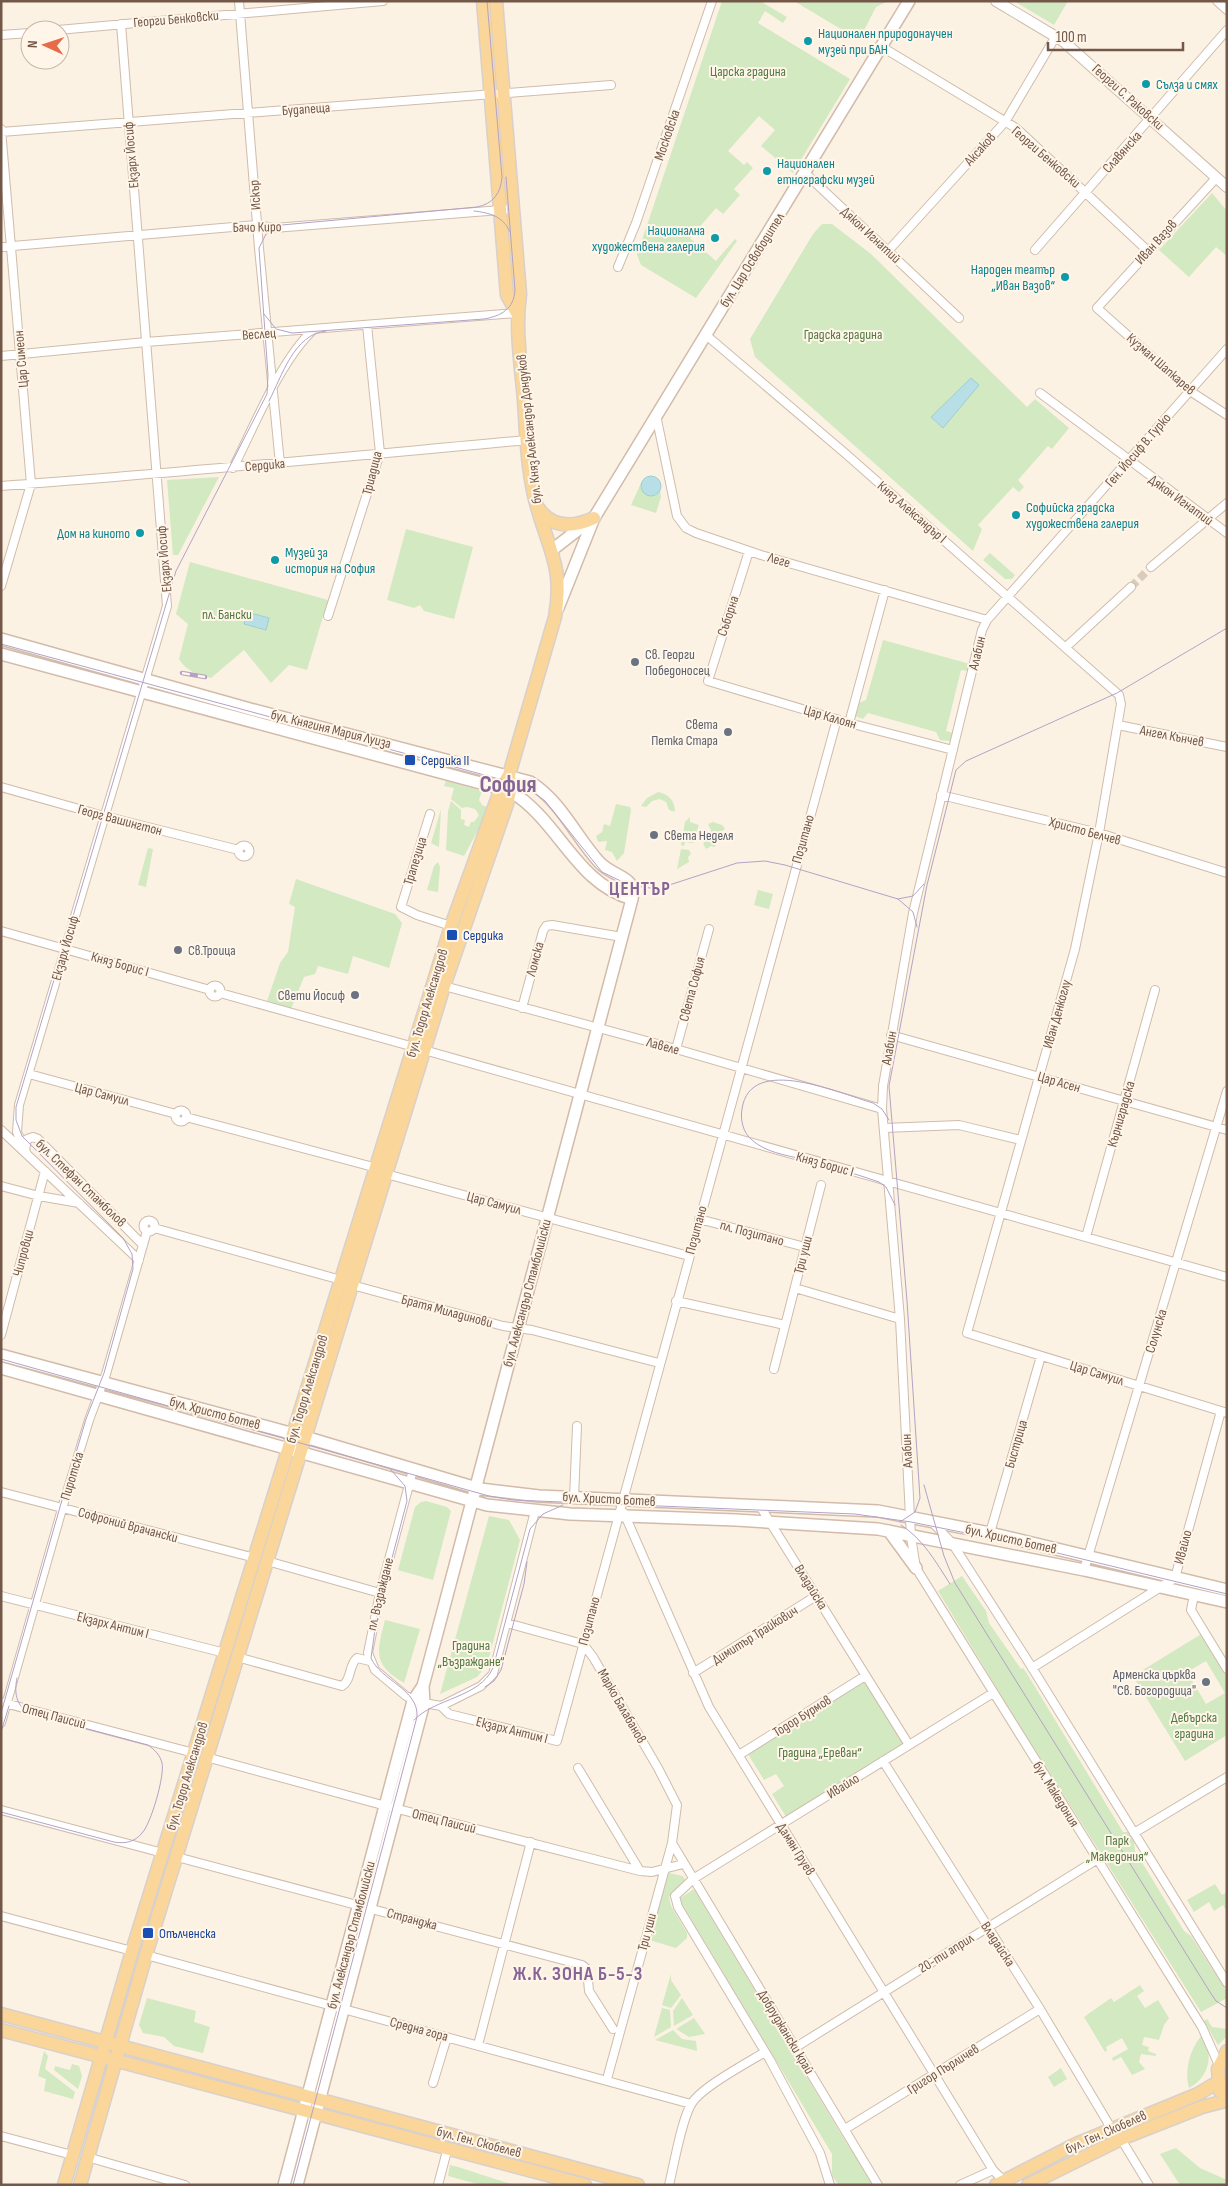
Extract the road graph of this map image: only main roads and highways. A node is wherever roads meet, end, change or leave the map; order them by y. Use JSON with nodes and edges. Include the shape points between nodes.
{"nodes":[{"id":1,"x":483,"y":1,"type":"edge"},
{"id":2,"x":496,"y":1,"type":"edge"},
{"id":3,"x":910,"y":1,"type":"edge"},
{"id":4,"x":507,"y":210,"type":"junction"},
{"id":5,"x":536,"y":506,"type":"junction"},
{"id":6,"x":594,"y":518,"type":"junction"},
{"id":7,"x":552,"y":550,"type":"junction"},
{"id":8,"x":555,"y":617,"type":"junction"},
{"id":9,"x":1,"y":639,"type":"edge"},
{"id":10,"x":1,"y":654,"type":"edge"},
{"id":11,"x":509,"y":775,"type":"junction"},
{"id":12,"x":506,"y":790,"type":"junction"},
{"id":13,"x":633,"y":894,"type":"junction"},
{"id":14,"x":419,"y":1048,"type":"junction"},
{"id":15,"x":1,"y":1355,"type":"edge"},
{"id":16,"x":1,"y":1368,"type":"edge"},
{"id":17,"x":299,"y":1436,"type":"junction"},
{"id":18,"x":295,"y":1449,"type":"junction"},
{"id":19,"x":476,"y":1488,"type":"junction"},
{"id":20,"x":472,"y":1501,"type":"junction"},
{"id":21,"x":889,"y":1531,"type":"junction"},
{"id":22,"x":916,"y":1568,"type":"road end"},
{"id":23,"x":1227,"y":1590,"type":"edge"},
{"id":24,"x":1227,"y":1602,"type":"edge"},
{"id":25,"x":200,"y":1755,"type":"junction"},
{"id":26,"x":1,"y":2014,"type":"edge"},
{"id":27,"x":1,"y":2030,"type":"edge"},
{"id":28,"x":105,"y":2042,"type":"junction"},
{"id":29,"x":120,"y":2046,"type":"junction"},
{"id":30,"x":1227,"y":2051,"type":"edge"},
{"id":31,"x":101,"y":2056,"type":"junction"},
{"id":32,"x":115,"y":2060,"type":"junction"},
{"id":33,"x":1218,"y":2082,"type":"junction"},
{"id":34,"x":314,"y":2097,"type":"junction"},
{"id":35,"x":1226,"y":2102,"type":"edge"},
{"id":36,"x":310,"y":2111,"type":"junction"},
{"id":37,"x":1000,"y":2183,"type":"edge"},
{"id":38,"x":64,"y":2185,"type":"edge"},
{"id":39,"x":80,"y":2185,"type":"edge"},
{"id":40,"x":284,"y":2185,"type":"edge"},
{"id":41,"x":298,"y":2185,"type":"edge"},
{"id":42,"x":585,"y":2185,"type":"edge"},
{"id":43,"x":638,"y":2185,"type":"edge"},
{"id":44,"x":1028,"y":2185,"type":"edge"}],
"edges":[{"from":1,"to":4,"type":"main road","name":"бул. Княз Александър Дондуков","via":[[491,95]]},
{"from":2,"to":4,"type":"main road","name":"бул. Княз Александър Дондуков","via":[[504,94]]},
{"from":3,"to":6,"type":"main road","name":"бул. Цар Освободител"},
{"from":4,"to":5,"type":"main road","name":"бул. Княз Александър Дондуков","via":[[507,295],[517,313]]},
{"from":5,"to":6,"type":"main road","via":[[548,520],[559,524],[582,523]]},
{"from":5,"to":7,"type":"main road","name":"бул. Княз Александър Дондуков"},
{"from":6,"to":7,"type":"main road","name":"бул. Цар Освободител"},
{"from":6,"to":8,"type":"main road","name":"бул. Цар Освободител"},
{"from":7,"to":8,"type":"main road","name":"бул. Княз Александър Дондуков","via":[[560,590]]},
{"from":8,"to":11,"type":"main road","name":"бул. Княз Александър Дондуков"},
{"from":9,"to":11,"type":"main road","name":"бул. Княгиня Мария Луиза","via":[[250,709]]},
{"from":10,"to":12,"type":"main road","name":"бул. Княгиня Мария Луиза"},
{"from":11,"to":12,"type":"main road","name":"бул. Тодор Александров"},
{"from":11,"to":13,"type":"main road","name":"бул. Княгиня Мария Луиза","via":[[544,791],[598,861],[629,881]]},
{"from":12,"to":13,"type":"main road","name":"бул. Княгиня Мария Луиза","via":[[536,811],[591,877],[606,889]]},
{"from":12,"to":14,"type":"main road","name":"бул. Тодор Александров","via":[[444,986]]},
{"from":12,"to":14,"type":"main road","name":"бул. Тодор Александров","via":[[451,926]]},
{"from":13,"to":19,"type":"main road","name":"бул. Александър Стамболийски"},
{"from":14,"to":17,"type":"main road","name":"бул. Тодор Александров"},
{"from":15,"to":17,"type":"main road","name":"бул. Христо Ботев"},
{"from":16,"to":18,"type":"main road","name":"бул. Христо Ботев"},
{"from":17,"to":18,"type":"main road","name":"бул. Тодор Александров"},
{"from":17,"to":19,"type":"main road","name":"бул. Христо Ботев"},
{"from":18,"to":20,"type":"main road","name":"бул. Христо Ботев"},
{"from":18,"to":25,"type":"main road","name":"бул. Тодор Александров"},
{"from":19,"to":20,"type":"main road","name":"бул. Александър Стамболийски"},
{"from":19,"to":23,"type":"main road","name":"бул. Христо Ботев","via":[[574,1498],[854,1509],[990,1533]]},
{"from":20,"to":21,"type":"main road","name":"бул. Христо Ботев","via":[[535,1512],[845,1526]]},
{"from":20,"to":34,"type":"main road","name":"бул. Александър Стамболийски"},
{"from":21,"to":22,"type":"main road"},
{"from":21,"to":24,"type":"main road","name":"бул. Христо Ботев"},
{"from":25,"to":28,"type":"main road","name":"бул. Тодор Александров","via":[[163,1853]]},
{"from":25,"to":29,"type":"main road","name":"бул. Тодор Александров","via":[[176,1857]]},
{"from":26,"to":28,"type":"main road"},
{"from":27,"to":31,"type":"main road"},
{"from":28,"to":29,"type":"main road"},
{"from":28,"to":31,"type":"main road","name":"бул. Тодор Александров"},
{"from":29,"to":32,"type":"main road","name":"бул. Тодор Александров"},
{"from":29,"to":34,"type":"main road"},
{"from":30,"to":33,"type":"main road","via":[[1219,2065]]},
{"from":31,"to":32,"type":"main road"},
{"from":31,"to":38,"type":"main road","name":"бул. Тодор Александров"},
{"from":32,"to":36,"type":"main road"},
{"from":32,"to":39,"type":"main road","name":"бул. Тодор Александров"},
{"from":33,"to":35,"type":"main road"},
{"from":33,"to":37,"type":"main road","name":"бул. Ген. Скобелев","via":[[1198,2094],[1111,2128]]},
{"from":34,"to":36,"type":"main road","name":"бул. Александър Стамболийски"},
{"from":34,"to":43,"type":"main road","name":"бул. Ген. Скобелев"},
{"from":35,"to":44,"type":"main road","name":"бул. Ген. Скобелев","via":[[1202,2107],[1121,2139]]},
{"from":36,"to":40,"type":"main road","name":"бул. Александър Стамболийски"},
{"from":36,"to":41,"type":"main road","name":"бул. Александър Стамболийски"},
{"from":36,"to":42,"type":"main road","name":"бул. Ген. Скобелев"}]}
